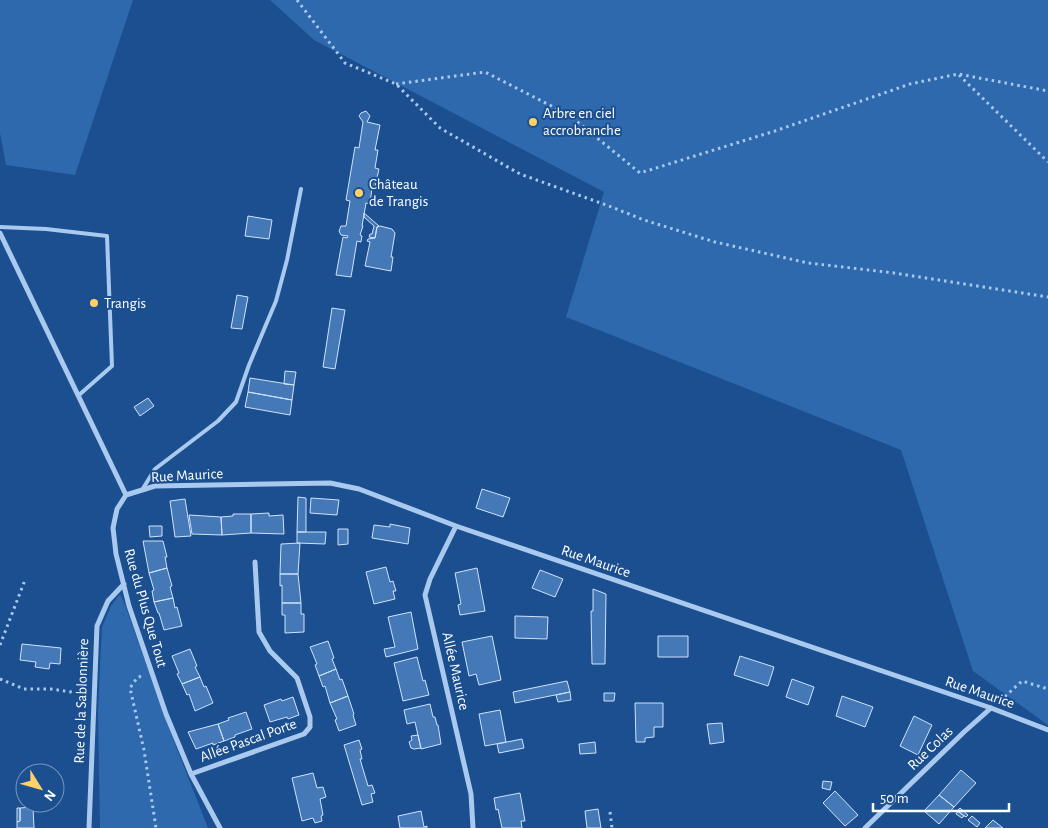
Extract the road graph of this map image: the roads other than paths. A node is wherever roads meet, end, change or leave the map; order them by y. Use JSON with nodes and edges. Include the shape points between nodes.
{"nodes":[{"id":1,"x":301,"y":189,"type":"dead end"},
{"id":2,"x":0,"y":228,"type":"edge"},
{"id":3,"x":0,"y":233,"type":"edge"},
{"id":4,"x":79,"y":395,"type":"junction"},
{"id":5,"x":142,"y":490,"type":"junction"},
{"id":6,"x":126,"y":495,"type":"junction"},
{"id":7,"x":456,"y":526,"type":"junction"},
{"id":8,"x":255,"y":562,"type":"dead end"},
{"id":9,"x":124,"y":584,"type":"junction"},
{"id":10,"x":992,"y":708,"type":"junction"},
{"id":11,"x":1048,"y":730,"type":"edge"},
{"id":12,"x":191,"y":774,"type":"junction"},
{"id":13,"x":89,"y":828,"type":"edge"},
{"id":14,"x":220,"y":828,"type":"edge"},
{"id":15,"x":473,"y":828,"type":"edge"},
{"id":16,"x":865,"y":828,"type":"edge"}],
"edges":[{"from":1,"to":5,"type":"lane","via":[[276,300],[236,402],[218,421],[154,469]]},
{"from":2,"to":4,"type":"lane","via":[[107,236],[112,366]]},
{"from":3,"to":4,"type":"street"},
{"from":4,"to":6,"type":"street"},
{"from":5,"to":6,"type":"street","name":"Rue Maurice"},
{"from":5,"to":7,"type":"street","name":"Rue Maurice","via":[[155,486],[330,483],[359,489]]},
{"from":6,"to":9,"type":"street","name":"Rue du Plus Que Tout","via":[[117,509],[113,528]]},
{"from":7,"to":10,"type":"street","name":"Rue Maurice"},
{"from":7,"to":15,"type":"street","name":"Allée Maurice","via":[[425,595],[471,794]]},
{"from":8,"to":12,"type":"street","name":"Allée Pascal Porte","via":[[259,632],[270,651],[297,678],[310,717],[310,727],[304,734]]},
{"from":9,"to":12,"type":"street","name":"Rue du Plus Que Tout","via":[[166,714]]},
{"from":9,"to":13,"type":"street","name":"Rue de la Sablonnière","via":[[108,601],[97,626]]},
{"from":10,"to":11,"type":"street","name":"Rue Maurice"},
{"from":10,"to":16,"type":"street","name":"Rue Colas"},
{"from":12,"to":14,"type":"street","name":"Rue du Plus Que Tout"}]}
